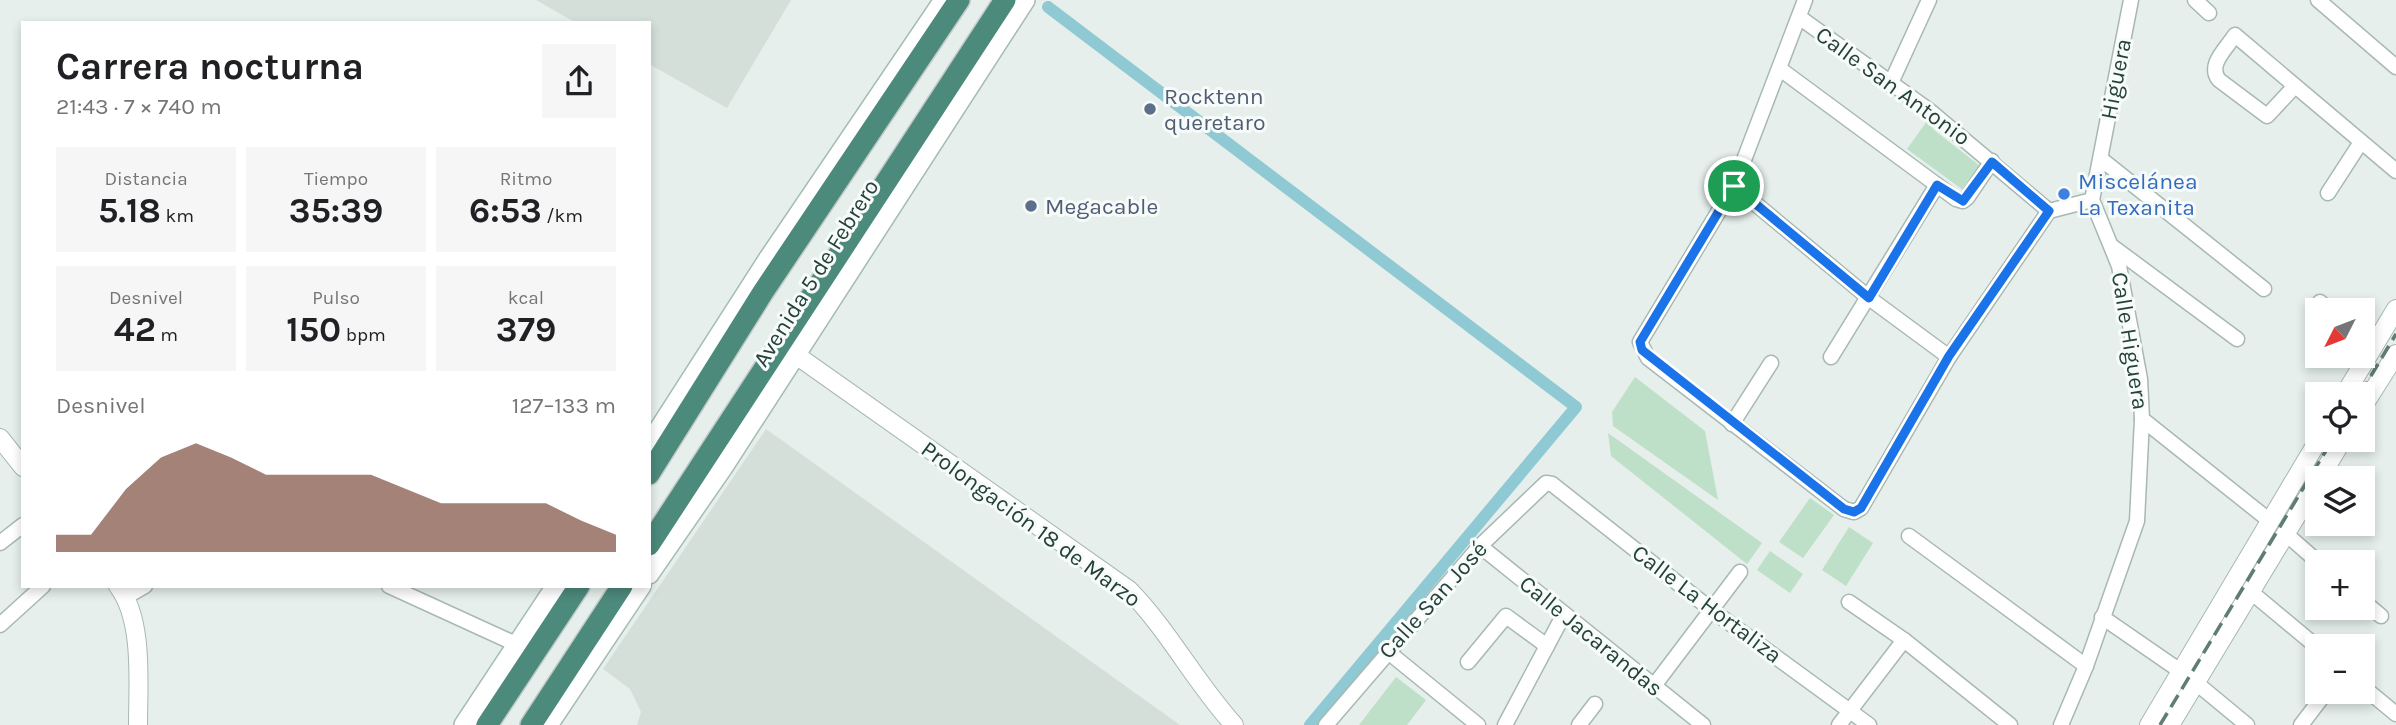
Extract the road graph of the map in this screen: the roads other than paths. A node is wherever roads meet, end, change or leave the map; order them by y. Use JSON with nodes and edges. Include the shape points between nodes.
{"nodes":[{"id":1,"x":944,"y":0,"type":"edge"},
{"id":2,"x":959,"y":0,"type":"edge"},
{"id":3,"x":1005,"y":0,"type":"edge"},
{"id":4,"x":1025,"y":0,"type":"edge"},
{"id":5,"x":1805,"y":0,"type":"edge"},
{"id":6,"x":1929,"y":0,"type":"edge"},
{"id":7,"x":2131,"y":0,"type":"edge"},
{"id":8,"x":2195,"y":0,"type":"edge"},
{"id":9,"x":2318,"y":0,"type":"edge"},
{"id":10,"x":2209,"y":13,"type":"dead end"},
{"id":11,"x":1799,"y":17,"type":"junction"},
{"id":12,"x":2396,"y":67,"type":"edge"},
{"id":13,"x":1780,"y":69,"type":"junction"},
{"id":14,"x":1891,"y":85,"type":"junction"},
{"id":15,"x":2295,"y":86,"type":"junction"},
{"id":16,"x":2361,"y":142,"type":"junction"},
{"id":17,"x":2101,"y":159,"type":"junction"},
{"id":18,"x":1992,"y":162,"type":"junction"},
{"id":19,"x":2396,"y":171,"type":"edge"},
{"id":20,"x":1937,"y":185,"type":"junction"},
{"id":21,"x":1734,"y":186,"type":"junction"},
{"id":22,"x":2328,"y":193,"type":"dead end"},
{"id":23,"x":2092,"y":200,"type":"junction"},
{"id":24,"x":2049,"y":211,"type":"junction"},
{"id":25,"x":2113,"y":247,"type":"junction"},
{"id":26,"x":2264,"y":289,"type":"dead end"},
{"id":27,"x":1869,"y":298,"type":"junction"},
{"id":28,"x":2396,"y":309,"type":"edge"},
{"id":29,"x":2375,"y":334,"type":"edge"},
{"id":30,"x":2238,"y":340,"type":"dead end"},
{"id":31,"x":2396,"y":354,"type":"edge"},
{"id":32,"x":796,"y":355,"type":"junction"},
{"id":33,"x":1949,"y":356,"type":"junction"},
{"id":34,"x":1831,"y":357,"type":"dead end"},
{"id":35,"x":1771,"y":363,"type":"dead end"},
{"id":36,"x":2375,"y":387,"type":"edge"},
{"id":37,"x":2142,"y":419,"type":"junction"},
{"id":38,"x":1732,"y":424,"type":"junction"},
{"id":39,"x":0,"y":438,"type":"edge"},
{"id":40,"x":651,"y":442,"type":"edge"},
{"id":41,"x":2311,"y":452,"type":"edge"},
{"id":42,"x":21,"y":464,"type":"edge"},
{"id":43,"x":651,"y":471,"type":"edge"},
{"id":44,"x":1546,"y":483,"type":"joint"},
{"id":45,"x":2305,"y":502,"type":"edge"},
{"id":46,"x":2270,"y":521,"type":"junction"},
{"id":47,"x":21,"y":527,"type":"edge"},
{"id":48,"x":2286,"y":534,"type":"junction"},
{"id":49,"x":1909,"y":536,"type":"dead end"},
{"id":50,"x":651,"y":542,"type":"edge"},
{"id":51,"x":0,"y":543,"type":"edge"},
{"id":52,"x":1480,"y":546,"type":"junction"},
{"id":53,"x":2305,"y":551,"type":"edge"},
{"id":54,"x":651,"y":571,"type":"edge"},
{"id":55,"x":1740,"y":572,"type":"dead end"},
{"id":56,"x":41,"y":588,"type":"edge"},
{"id":57,"x":393,"y":588,"type":"edge"},
{"id":58,"x":555,"y":588,"type":"edge"},
{"id":59,"x":578,"y":588,"type":"edge"},
{"id":60,"x":621,"y":588,"type":"edge"},
{"id":61,"x":640,"y":588,"type":"edge"},
{"id":62,"x":122,"y":591,"type":"edge"},
{"id":63,"x":2251,"y":592,"type":"junction"},
{"id":64,"x":1849,"y":602,"type":"dead end"},
{"id":65,"x":1713,"y":611,"type":"junction"},
{"id":66,"x":2375,"y":611,"type":"edge"},
{"id":67,"x":1564,"y":614,"type":"junction"},
{"id":68,"x":2381,"y":616,"type":"dead end"},
{"id":69,"x":2102,"y":617,"type":"junction"},
{"id":70,"x":0,"y":625,"type":"edge"},
{"id":71,"x":2305,"y":637,"type":"edge"},
{"id":72,"x":1904,"y":640,"type":"junction"},
{"id":73,"x":518,"y":645,"type":"junction"},
{"id":74,"x":1547,"y":646,"type":"junction"},
{"id":75,"x":1387,"y":650,"type":"junction"},
{"id":76,"x":1468,"y":662,"type":"dead end"},
{"id":77,"x":2086,"y":666,"type":"junction"},
{"id":78,"x":2189,"y":678,"type":"junction"},
{"id":79,"x":1653,"y":687,"type":"junction"},
{"id":80,"x":2375,"y":697,"type":"edge"},
{"id":81,"x":1595,"y":704,"type":"dead end"},
{"id":82,"x":2317,"y":704,"type":"edge"},
{"id":83,"x":1851,"y":711,"type":"junction"},
{"id":84,"x":2396,"y":714,"type":"edge"},
{"id":85,"x":1333,"y":723,"type":"edge"},
{"id":86,"x":138,"y":725,"type":"edge"},
{"id":87,"x":464,"y":725,"type":"edge"},
{"id":88,"x":487,"y":725,"type":"edge"},
{"id":89,"x":531,"y":725,"type":"edge"},
{"id":90,"x":548,"y":725,"type":"edge"},
{"id":91,"x":1234,"y":725,"type":"edge"},
{"id":92,"x":1478,"y":725,"type":"edge"},
{"id":93,"x":1506,"y":725,"type":"edge"},
{"id":94,"x":1579,"y":725,"type":"edge"},
{"id":95,"x":1703,"y":725,"type":"edge"},
{"id":96,"x":1839,"y":725,"type":"edge"},
{"id":97,"x":1869,"y":725,"type":"edge"},
{"id":98,"x":2011,"y":725,"type":"edge"},
{"id":99,"x":2061,"y":725,"type":"edge"},
{"id":100,"x":2149,"y":725,"type":"edge"},
{"id":101,"x":2170,"y":725,"type":"edge"},
{"id":102,"x":2247,"y":725,"type":"edge"},
{"id":103,"x":2301,"y":725,"type":"edge"}],
"edges":[{"from":1,"to":40,"type":"main road","name":"Avenida 5 de Febrero"},
{"from":2,"to":43,"type":"highway","name":"Avenida 5 de Febrero","via":[[763,292]]},
{"from":3,"to":50,"type":"highway","name":"Avenida 5 de Febrero"},
{"from":4,"to":32,"type":"main road","name":"Avenida 5 de Febrero"},
{"from":5,"to":11,"type":"street"},
{"from":6,"to":14,"type":"street"},
{"from":7,"to":17,"type":"street","name":"Higuera"},
{"from":8,"to":10,"type":"street"},
{"from":9,"to":12,"type":"street"},
{"from":11,"to":13,"type":"street"},
{"from":11,"to":14,"type":"street","name":"Calle San Antonio"},
{"from":13,"to":20,"type":"street"},
{"from":13,"to":21,"type":"street"},
{"from":14,"to":18,"type":"street","name":"Calle San Antonio"},
{"from":15,"to":15,"type":"street","via":[[2269,115],[2262,115],[2219,80],[2214,67],[2235,35]]},
{"from":15,"to":16,"type":"street"},
{"from":16,"to":19,"type":"street"},
{"from":16,"to":22,"type":"street"},
{"from":17,"to":23,"type":"street"},
{"from":17,"to":26,"type":"street"},
{"from":18,"to":20,"type":"street","via":[[1963,201]]},
{"from":18,"to":24,"type":"street","name":"Calle San Antonio"},
{"from":20,"to":27,"type":"street"},
{"from":21,"to":27,"type":"street"},
{"from":21,"to":38,"type":"street","via":[[1640,342],[1642,350]]},
{"from":23,"to":24,"type":"street"},
{"from":23,"to":25,"type":"street","name":"Calle Higuera"},
{"from":24,"to":33,"type":"street"},
{"from":25,"to":30,"type":"street"},
{"from":25,"to":37,"type":"street","name":"Calle Higuera","via":[[2140,379]]},
{"from":27,"to":33,"type":"street"},
{"from":27,"to":34,"type":"street"},
{"from":28,"to":29,"type":"street"},
{"from":31,"to":36,"type":"street"},
{"from":32,"to":54,"type":"main road","name":"Avenida 5 de Febrero"},
{"from":32,"to":91,"type":"street","name":"Prolongación 18 de Marzo","via":[[1129,590],[1166,631],[1211,700]]},
{"from":33,"to":38,"type":"street","via":[[1861,508],[1854,512]]},
{"from":35,"to":38,"type":"street"},
{"from":37,"to":46,"type":"street"},
{"from":37,"to":69,"type":"street","name":"Calle Higuera","via":[[2137,521]]},
{"from":39,"to":42,"type":"street"},
{"from":41,"to":46,"type":"street"},
{"from":44,"to":52,"type":"street","name":"Calle San José"},
{"from":44,"to":65,"type":"street","name":"Calle La Hortaliza"},
{"from":45,"to":48,"type":"street"},
{"from":46,"to":78,"type":"street"},
{"from":47,"to":51,"type":"street"},
{"from":48,"to":53,"type":"street"},
{"from":48,"to":63,"type":"street"},
{"from":49,"to":77,"type":"street"},
{"from":52,"to":67,"type":"street","name":"Calle Jacarandas"},
{"from":52,"to":75,"type":"street","name":"Calle San José"},
{"from":55,"to":65,"type":"street"},
{"from":56,"to":70,"type":"street"},
{"from":57,"to":73,"type":"street"},
{"from":58,"to":73,"type":"main road"},
{"from":59,"to":88,"type":"highway"},
{"from":60,"to":89,"type":"highway"},
{"from":61,"to":90,"type":"main road"},
{"from":62,"to":86,"type":"street","via":[[138,650]]},
{"from":63,"to":71,"type":"street"},
{"from":63,"to":78,"type":"street"},
{"from":64,"to":72,"type":"street"},
{"from":65,"to":79,"type":"street"},
{"from":65,"to":83,"type":"street","name":"Calle La Hortaliza"},
{"from":66,"to":68,"type":"street"},
{"from":67,"to":74,"type":"street"},
{"from":67,"to":79,"type":"street","name":"Calle Jacarandas"},
{"from":69,"to":77,"type":"street","name":"Calle Higuera"},
{"from":69,"to":78,"type":"street"},
{"from":72,"to":83,"type":"street"},
{"from":72,"to":98,"type":"street"},
{"from":73,"to":87,"type":"main road"},
{"from":74,"to":76,"type":"street","via":[[1506,617]]},
{"from":74,"to":93,"type":"street"},
{"from":75,"to":85,"type":"street","name":"Calle San José"},
{"from":75,"to":92,"type":"street"},
{"from":77,"to":99,"type":"street","name":"Calle Higuera"},
{"from":78,"to":100,"type":"street"},
{"from":78,"to":101,"type":"street"},
{"from":78,"to":102,"type":"street"},
{"from":79,"to":95,"type":"street","name":"Calle Jacarandas"},
{"from":80,"to":84,"type":"street"},
{"from":81,"to":94,"type":"street"},
{"from":82,"to":103,"type":"street"},
{"from":83,"to":96,"type":"street"},
{"from":83,"to":97,"type":"street","name":"Calle La Hortaliza"}]}
